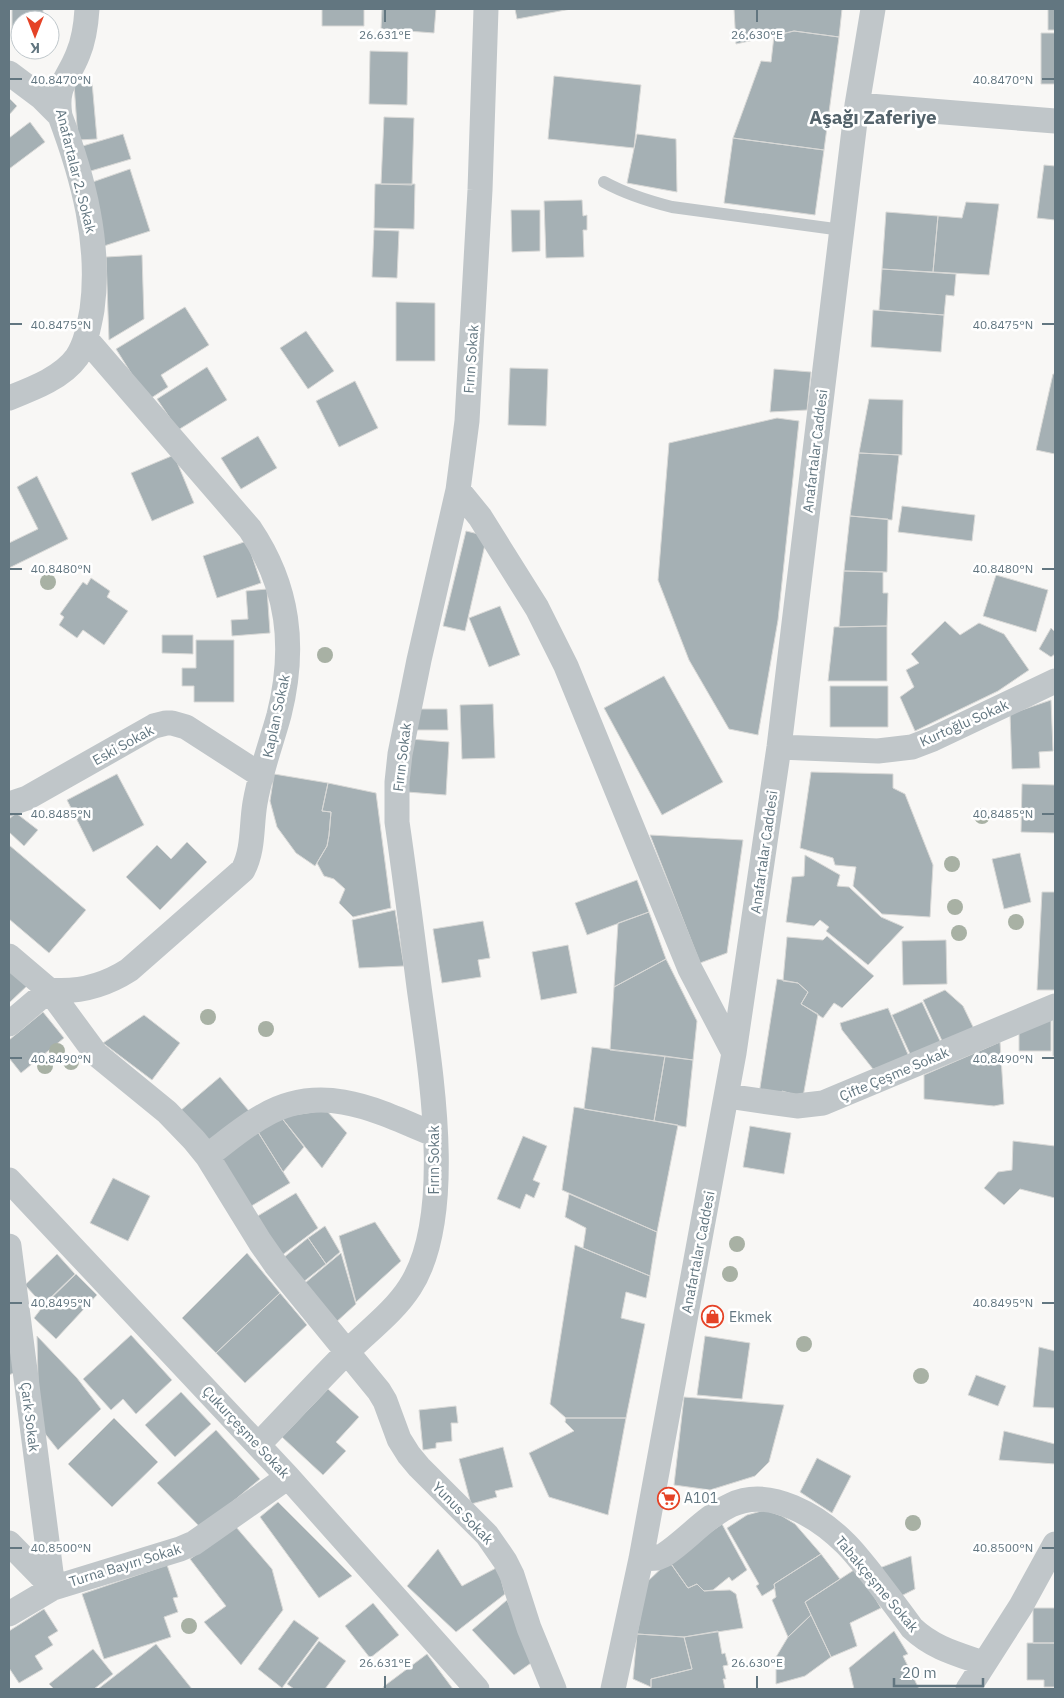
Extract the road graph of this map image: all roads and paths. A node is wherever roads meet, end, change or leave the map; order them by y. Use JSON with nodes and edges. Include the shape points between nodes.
{"nodes":[{"id":1,"x":87,"y":9,"type":"edge"},
{"id":2,"x":486,"y":9,"type":"edge"},
{"id":3,"x":873,"y":9,"type":"edge"},
{"id":4,"x":9,"y":73,"type":"edge"},
{"id":5,"x":65,"y":78,"type":"junction"},
{"id":6,"x":32,"y":90,"type":"junction"},
{"id":7,"x":858,"y":105,"type":"junction"},
{"id":8,"x":60,"y":116,"type":"junction"},
{"id":9,"x":1055,"y":121,"type":"edge"},
{"id":10,"x":604,"y":182,"type":"dead end"},
{"id":11,"x":842,"y":230,"type":"junction"},
{"id":12,"x":86,"y":339,"type":"junction"},
{"id":13,"x":9,"y":398,"type":"edge"},
{"id":14,"x":458,"y":490,"type":"junction"},
{"id":15,"x":1055,"y":682,"type":"edge"},
{"id":16,"x":780,"y":746,"type":"junction"},
{"id":17,"x":262,"y":776,"type":"junction"},
{"id":18,"x":9,"y":804,"type":"edge"},
{"id":19,"x":9,"y":956,"type":"edge"},
{"id":20,"x":49,"y":990,"type":"junction"},
{"id":21,"x":1055,"y":1006,"type":"edge"},
{"id":22,"x":9,"y":1024,"type":"edge"},
{"id":23,"x":734,"y":1053,"type":"junction"},
{"id":24,"x":727,"y":1096,"type":"junction"},
{"id":25,"x":435,"y":1135,"type":"junction"},
{"id":26,"x":207,"y":1156,"type":"junction"},
{"id":27,"x":9,"y":1180,"type":"edge"},
{"id":28,"x":9,"y":1246,"type":"edge"},
{"id":29,"x":346,"y":1352,"type":"junction"},
{"id":30,"x":258,"y":1444,"type":"junction"},
{"id":31,"x":288,"y":1477,"type":"junction"},
{"id":32,"x":9,"y":1543,"type":"edge"},
{"id":33,"x":1055,"y":1544,"type":"edge"},
{"id":34,"x":641,"y":1559,"type":"junction"},
{"id":35,"x":53,"y":1588,"type":"junction"},
{"id":36,"x":9,"y":1614,"type":"edge"},
{"id":37,"x":984,"y":1663,"type":"junction"},
{"id":38,"x":477,"y":1689,"type":"edge"},
{"id":39,"x":554,"y":1689,"type":"edge"},
{"id":40,"x":612,"y":1689,"type":"edge"},
{"id":41,"x":968,"y":1689,"type":"edge"}],
"edges":[{"from":1,"to":5,"type":"street","name":"Anafartalar 2. Sokak","via":[[82,43]]},
{"from":2,"to":14,"type":"street","name":"Fırın Sokak","via":[[471,374]]},
{"from":3,"to":7,"type":"street","name":"Anafartalar Caddesi"},
{"from":4,"to":6,"type":"street"},
{"from":5,"to":6,"type":"street","via":[[52,91]]},
{"from":5,"to":8,"type":"street","name":"Anafartalar 2. Sokak","via":[[59,94]]},
{"from":6,"to":8,"type":"street"},
{"from":7,"to":9,"type":"street"},
{"from":7,"to":11,"type":"street","name":"Anafartalar Caddesi"},
{"from":8,"to":12,"type":"street","name":"Anafartalar 2. Sokak","via":[[93,239],[94,296]]},
{"from":10,"to":11,"type":"lane","via":[[625,193],[672,207]]},
{"from":11,"to":16,"type":"street","name":"Anafartalar Caddesi"},
{"from":12,"to":13,"type":"street","via":[[76,357],[59,374]]},
{"from":12,"to":17,"type":"street","name":"Kaplan Sokak","via":[[250,529],[274,571],[285,618],[287,666],[285,687]]},
{"from":14,"to":23,"type":"street","via":[[480,517],[538,608],[566,666],[690,969]]},
{"from":14,"to":25,"type":"street","name":"Fırın Sokak","via":[[408,711],[396,801],[433,1089]]},
{"from":15,"to":16,"type":"street","name":"Kurtoğlu Sokak","via":[[912,747],[878,751]]},
{"from":16,"to":23,"type":"street","name":"Anafartalar Caddesi"},
{"from":17,"to":18,"type":"street","name":"Eski Sokak","via":[[195,731],[166,723],[154,726],[27,798]]},
{"from":17,"to":20,"type":"street","name":"Kaplan Sokak","via":[[244,870],[142,960],[119,976],[88,988]]},
{"from":19,"to":20,"type":"street","name":"Yunus Sokak"},
{"from":20,"to":22,"type":"street"},
{"from":20,"to":26,"type":"street","name":"Yunus Sokak","via":[[96,1054],[167,1112]]},
{"from":21,"to":24,"type":"street","name":"Çifte Çeşme Sokak","via":[[822,1103],[796,1106]]},
{"from":23,"to":24,"type":"street","name":"Anafartalar Caddesi"},
{"from":24,"to":34,"type":"street","name":"Anafartalar Caddesi"},
{"from":25,"to":26,"type":"street","via":[[358,1105],[337,1100],[308,1100],[289,1104],[263,1116]]},
{"from":25,"to":29,"type":"street","name":"Fırın Sokak","via":[[433,1210],[418,1271],[399,1302]]},
{"from":26,"to":29,"type":"street","name":"Yunus Sokak","via":[[276,1265]]},
{"from":27,"to":30,"type":"street","name":"Çukurçeşme Sokak"},
{"from":28,"to":35,"type":"street","name":"Çark Sokak"},
{"from":29,"to":30,"type":"street","name":"Fırın Sokak"},
{"from":29,"to":39,"type":"street","name":"Yunus Sokak","via":[[379,1391],[409,1455],[475,1522],[501,1554],[512,1575]]},
{"from":30,"to":31,"type":"street","name":"Çukurçeşme Sokak"},
{"from":31,"to":35,"type":"street","name":"Turna Bayırı Sokak","via":[[194,1543]]},
{"from":31,"to":38,"type":"street","name":"Çukurçeşme Sokak"},
{"from":32,"to":35,"type":"street"},
{"from":33,"to":37,"type":"street","via":[[1021,1606]]},
{"from":34,"to":37,"type":"street","name":"Tabakçeşme Sokak","via":[[664,1555],[731,1505],[766,1499],[786,1505],[820,1523],[848,1545],[923,1638]]},
{"from":34,"to":40,"type":"street","name":"Anafartalar Caddesi"},
{"from":35,"to":36,"type":"street","name":"Turna Bayırı Sokak"},
{"from":37,"to":41,"type":"street"}]}
